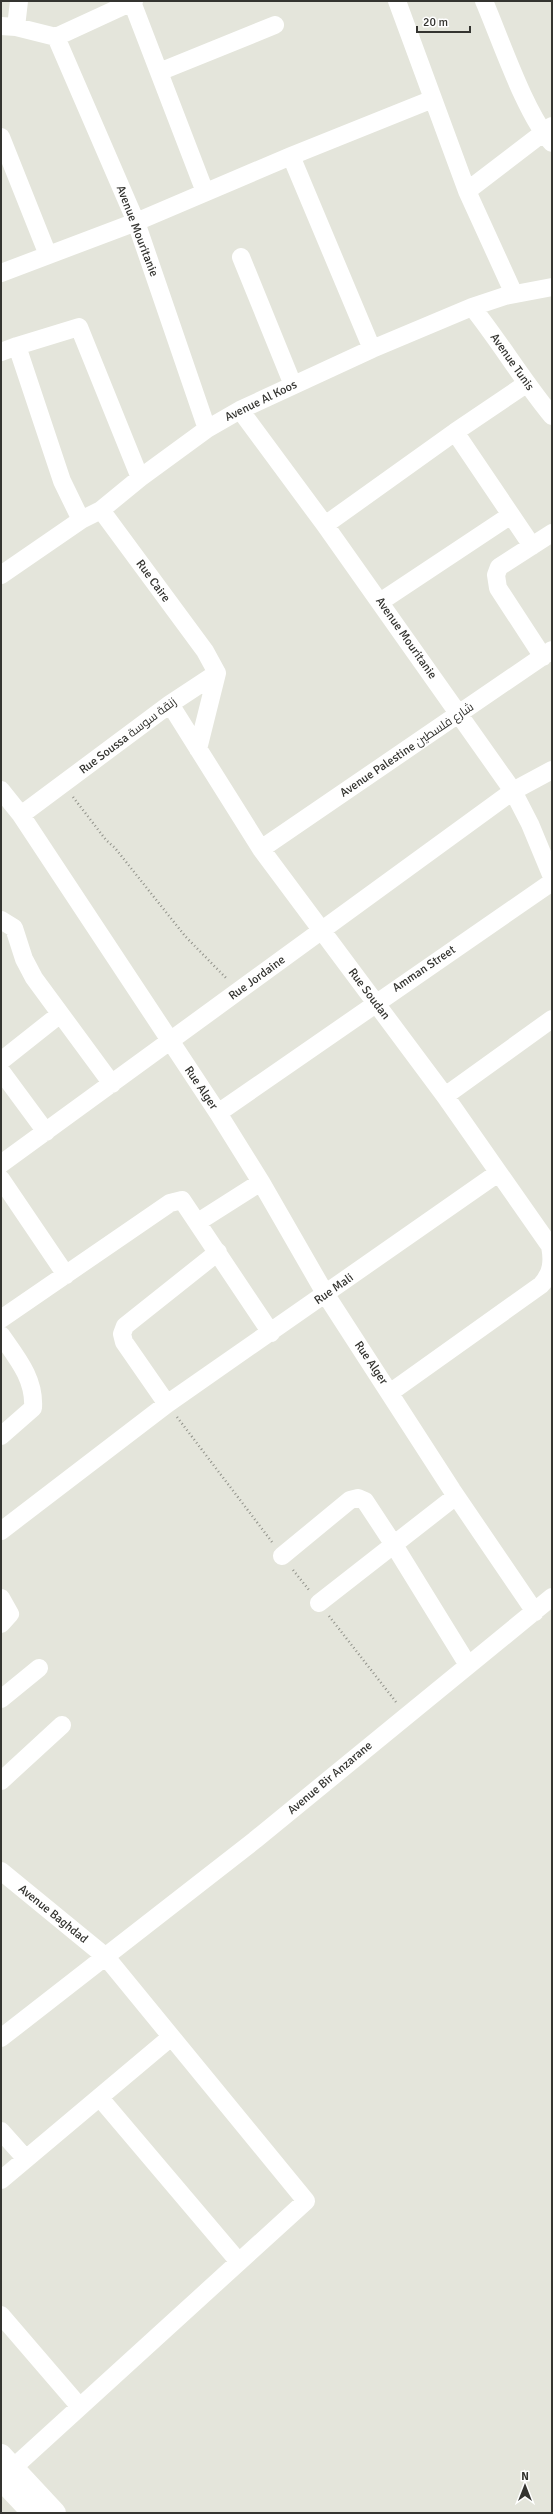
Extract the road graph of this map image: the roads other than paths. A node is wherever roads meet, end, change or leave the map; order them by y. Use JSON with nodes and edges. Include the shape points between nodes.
{"nodes":[{"id":1,"x":19,"y":1,"type":"edge"},
{"id":2,"x":133,"y":1,"type":"edge"},
{"id":3,"x":397,"y":1,"type":"edge"},
{"id":4,"x":484,"y":1,"type":"edge"},
{"id":5,"x":275,"y":25,"type":"dead end"},
{"id":6,"x":9,"y":27,"type":"edge"},
{"id":7,"x":56,"y":37,"type":"junction"},
{"id":8,"x":159,"y":72,"type":"junction"},
{"id":9,"x":433,"y":100,"type":"junction"},
{"id":10,"x":549,"y":134,"type":"edge"},
{"id":11,"x":1,"y":137,"type":"edge"},
{"id":12,"x":290,"y":156,"type":"junction"},
{"id":13,"x":467,"y":191,"type":"junction"},
{"id":14,"x":206,"y":192,"type":"junction"},
{"id":15,"x":136,"y":222,"type":"junction"},
{"id":16,"x":48,"y":255,"type":"junction"},
{"id":17,"x":241,"y":257,"type":"dead end"},
{"id":18,"x":1,"y":273,"type":"edge"},
{"id":19,"x":552,"y":287,"type":"edge"},
{"id":20,"x":514,"y":294,"type":"junction"},
{"id":21,"x":472,"y":307,"type":"junction"},
{"id":22,"x":9,"y":349,"type":"edge"},
{"id":23,"x":372,"y":349,"type":"junction"},
{"id":24,"x":526,"y":384,"type":"junction"},
{"id":25,"x":293,"y":385,"type":"junction"},
{"id":26,"x":240,"y":410,"type":"junction"},
{"id":27,"x":552,"y":416,"type":"edge"},
{"id":28,"x":207,"y":429,"type":"junction"},
{"id":29,"x":454,"y":432,"type":"junction"},
{"id":30,"x":140,"y":478,"type":"junction"},
{"id":31,"x":101,"y":510,"type":"junction"},
{"id":32,"x":511,"y":515,"type":"junction"},
{"id":33,"x":81,"y":520,"type":"junction"},
{"id":34,"x":326,"y":525,"type":"junction"},
{"id":35,"x":552,"y":533,"type":"edge"},
{"id":36,"x":532,"y":546,"type":"junction"},
{"id":37,"x":1,"y":575,"type":"edge"},
{"id":38,"x":380,"y":602,"type":"junction"},
{"id":39,"x":547,"y":653,"type":"edge"},
{"id":40,"x":217,"y":673,"type":"junction"},
{"id":41,"x":170,"y":704,"type":"junction"},
{"id":42,"x":460,"y":715,"type":"junction"},
{"id":43,"x":198,"y":749,"type":"junction"},
{"id":44,"x":552,"y":770,"type":"edge"},
{"id":45,"x":1,"y":790,"type":"edge"},
{"id":46,"x":513,"y":791,"type":"junction"},
{"id":47,"x":21,"y":815,"type":"junction"},
{"id":48,"x":261,"y":849,"type":"junction"},
{"id":49,"x":552,"y":877,"type":"edge"},
{"id":50,"x":552,"y":882,"type":"edge"},
{"id":51,"x":1,"y":920,"type":"edge"},
{"id":52,"x":321,"y":931,"type":"junction"},
{"id":53,"x":376,"y":1002,"type":"junction"},
{"id":54,"x":59,"y":1015,"type":"junction"},
{"id":55,"x":552,"y":1019,"type":"edge"},
{"id":56,"x":169,"y":1042,"type":"junction"},
{"id":57,"x":1,"y":1061,"type":"edge"},
{"id":58,"x":1,"y":1071,"type":"edge"},
{"id":59,"x":112,"y":1084,"type":"junction"},
{"id":60,"x":445,"y":1096,"type":"junction"},
{"id":61,"x":218,"y":1113,"type":"junction"},
{"id":62,"x":46,"y":1132,"type":"junction"},
{"id":63,"x":1,"y":1164,"type":"edge"},
{"id":64,"x":498,"y":1172,"type":"junction"},
{"id":65,"x":1,"y":1179,"type":"edge"},
{"id":66,"x":261,"y":1182,"type":"junction"},
{"id":67,"x":198,"y":1222,"type":"junction"},
{"id":68,"x":218,"y":1252,"type":"junction"},
{"id":69,"x":66,"y":1275,"type":"junction"},
{"id":70,"x":541,"y":1285,"type":"joint"},
{"id":71,"x":326,"y":1295,"type":"junction"},
{"id":72,"x":1,"y":1319,"type":"edge"},
{"id":73,"x":271,"y":1333,"type":"junction"},
{"id":74,"x":1,"y":1336,"type":"edge"},
{"id":75,"x":391,"y":1392,"type":"junction"},
{"id":76,"x":167,"y":1404,"type":"junction"},
{"id":77,"x":1,"y":1436,"type":"edge"},
{"id":78,"x":456,"y":1496,"type":"junction"},
{"id":79,"x":1,"y":1531,"type":"edge"},
{"id":80,"x":394,"y":1545,"type":"junction"},
{"id":81,"x":282,"y":1556,"type":"dead end"},
{"id":82,"x":552,"y":1596,"type":"edge"},
{"id":83,"x":1,"y":1598,"type":"edge"},
{"id":84,"x":319,"y":1603,"type":"dead end"},
{"id":85,"x":535,"y":1612,"type":"junction"},
{"id":86,"x":1,"y":1624,"type":"edge"},
{"id":87,"x":468,"y":1665,"type":"junction"},
{"id":88,"x":39,"y":1668,"type":"dead end"},
{"id":89,"x":1,"y":1699,"type":"edge"},
{"id":90,"x":62,"y":1725,"type":"dead end"},
{"id":91,"x":3,"y":1774,"type":"edge"},
{"id":92,"x":1,"y":1871,"type":"edge"},
{"id":93,"x":106,"y":1957,"type":"junction"},
{"id":94,"x":171,"y":2037,"type":"junction"},
{"id":95,"x":1,"y":2038,"type":"edge"},
{"id":96,"x":100,"y":2098,"type":"junction"},
{"id":97,"x":1,"y":2131,"type":"edge"},
{"id":98,"x":26,"y":2159,"type":"junction"},
{"id":99,"x":1,"y":2180,"type":"edge"},
{"id":100,"x":239,"y":2262,"type":"junction"},
{"id":101,"x":1,"y":2315,"type":"edge"},
{"id":102,"x":80,"y":2407,"type":"junction"},
{"id":103,"x":4,"y":2470,"type":"edge"},
{"id":104,"x":33,"y":2513,"type":"edge"},
{"id":105,"x":55,"y":2513,"type":"edge"}],
"edges":[{"from":1,"to":6,"type":"street"},
{"from":2,"to":7,"type":"street"},
{"from":2,"to":8,"type":"street"},
{"from":3,"to":9,"type":"street"},
{"from":4,"to":10,"type":"street"},
{"from":5,"to":8,"type":"street"},
{"from":6,"to":7,"type":"street"},
{"from":7,"to":15,"type":"street","name":"Avenue Mouritanie"},
{"from":8,"to":14,"type":"street"},
{"from":9,"to":12,"type":"street"},
{"from":9,"to":13,"type":"street"},
{"from":10,"to":13,"type":"street"},
{"from":11,"to":16,"type":"street"},
{"from":12,"to":14,"type":"street"},
{"from":12,"to":23,"type":"street"},
{"from":13,"to":20,"type":"street"},
{"from":14,"to":15,"type":"street"},
{"from":15,"to":16,"type":"street"},
{"from":15,"to":28,"type":"street","name":"Avenue Mouritanie","via":[[189,383]]},
{"from":16,"to":18,"type":"street"},
{"from":17,"to":25,"type":"street"},
{"from":19,"to":20,"type":"street","name":"Avenue Al Koos"},
{"from":20,"to":21,"type":"street","name":"Avenue Al Koos"},
{"from":21,"to":23,"type":"street","name":"Avenue Al Koos"},
{"from":21,"to":24,"type":"street","name":"Avenue Tunis"},
{"from":22,"to":30,"type":"street","via":[[79,327]]},
{"from":22,"to":33,"type":"street","via":[[62,481]]},
{"from":23,"to":25,"type":"street","name":"Avenue Al Koos"},
{"from":24,"to":27,"type":"street","name":"Avenue Tunis"},
{"from":24,"to":29,"type":"street"},
{"from":25,"to":26,"type":"street","name":"Avenue Al Koos"},
{"from":26,"to":28,"type":"street","name":"Avenue Al Koos"},
{"from":26,"to":34,"type":"street","name":"Avenue Mouritanie"},
{"from":28,"to":30,"type":"street","name":"Avenue Al Koos"},
{"from":29,"to":32,"type":"street"},
{"from":29,"to":34,"type":"street"},
{"from":30,"to":31,"type":"street","name":"Avenue Al Koos"},
{"from":31,"to":33,"type":"street","name":"Avenue Al Koos"},
{"from":31,"to":40,"type":"street","name":"Rue Caire","via":[[206,651]]},
{"from":32,"to":36,"type":"street"},
{"from":32,"to":38,"type":"street"},
{"from":33,"to":37,"type":"street","name":"Avenue Al Koos"},
{"from":34,"to":38,"type":"street","name":"Avenue Mouritanie"},
{"from":35,"to":36,"type":"street"},
{"from":36,"to":39,"type":"street","via":[[499,567],[496,581],[498,588]]},
{"from":38,"to":42,"type":"street","name":"Avenue Mouritanie"},
{"from":39,"to":42,"type":"street","name":"Avenue Palestine شارع فلسطين"},
{"from":40,"to":41,"type":"street","name":"Rue Soussa زنقة سوسة"},
{"from":40,"to":43,"type":"street"},
{"from":41,"to":43,"type":"street","name":"Rue Soudan"},
{"from":41,"to":47,"type":"street","name":"Rue Soussa زنقة سوسة"},
{"from":42,"to":46,"type":"street","name":"Avenue Mouritanie"},
{"from":42,"to":48,"type":"street","name":"Avenue Palestine شارع فلسطين"},
{"from":43,"to":48,"type":"street","name":"Rue Soudan"},
{"from":44,"to":46,"type":"street","name":"Rue Jordaine"},
{"from":45,"to":47,"type":"street","name":"Rue Alger"},
{"from":46,"to":49,"type":"street","name":"Avenue Mouritanie"},
{"from":46,"to":52,"type":"street","name":"Rue Jordaine"},
{"from":47,"to":56,"type":"street","name":"Rue Alger"},
{"from":48,"to":52,"type":"street","name":"Rue Soudan"},
{"from":50,"to":53,"type":"street","name":"Amman Street"},
{"from":51,"to":54,"type":"street","via":[[14,928],[24,959]]},
{"from":52,"to":53,"type":"street","name":"Rue Soudan"},
{"from":52,"to":56,"type":"street","name":"Rue Jordaine"},
{"from":53,"to":60,"type":"street","name":"Rue Soudan"},
{"from":53,"to":61,"type":"street","name":"Amman Street"},
{"from":54,"to":57,"type":"street"},
{"from":54,"to":59,"type":"street"},
{"from":55,"to":60,"type":"street"},
{"from":56,"to":59,"type":"street","name":"Rue Jordaine"},
{"from":56,"to":61,"type":"street","name":"Rue Alger"},
{"from":58,"to":62,"type":"street"},
{"from":59,"to":62,"type":"street","name":"Rue Jordaine"},
{"from":60,"to":64,"type":"street","name":"Rue Soudan"},
{"from":61,"to":66,"type":"street","name":"Rue Alger"},
{"from":62,"to":63,"type":"street","name":"Rue Jordaine"},
{"from":64,"to":70,"type":"street","name":"Rue Soudan","via":[[550,1246],[552,1265],[548,1278]]},
{"from":64,"to":71,"type":"street","name":"Rue Mali"},
{"from":65,"to":69,"type":"street"},
{"from":66,"to":67,"type":"street"},
{"from":66,"to":71,"type":"street","name":"Rue Alger"},
{"from":67,"to":68,"type":"street"},
{"from":67,"to":69,"type":"street","via":[[182,1200],[170,1203]]},
{"from":68,"to":73,"type":"street"},
{"from":68,"to":76,"type":"street","via":[[125,1326],[122,1334],[124,1342]]},
{"from":69,"to":72,"type":"street"},
{"from":70,"to":75,"type":"street","name":"Rue Alger"},
{"from":71,"to":73,"type":"street","name":"Rue Mali"},
{"from":71,"to":75,"type":"street","name":"Rue Alger"},
{"from":73,"to":76,"type":"street","name":"Rue Mali"},
{"from":74,"to":77,"type":"street","via":[[23,1366],[34,1397],[33,1408]]},
{"from":75,"to":78,"type":"street","name":"Rue Alger"},
{"from":76,"to":79,"type":"street","name":"Rue Mali"},
{"from":78,"to":80,"type":"street"},
{"from":78,"to":85,"type":"street","name":"Rue Alger"},
{"from":80,"to":81,"type":"street","via":[[365,1502],[358,1498],[350,1500]]},
{"from":80,"to":84,"type":"street"},
{"from":80,"to":87,"type":"street"},
{"from":82,"to":85,"type":"street","name":"Avenue Bir Anzarane"},
{"from":83,"to":86,"type":"street","via":[[10,1614]]},
{"from":85,"to":87,"type":"street","name":"Avenue Bir Anzarane"},
{"from":87,"to":93,"type":"street","name":"Avenue Bir Anzarane","via":[[255,1840]]},
{"from":88,"to":89,"type":"street"},
{"from":90,"to":91,"type":"street"},
{"from":92,"to":93,"type":"street","name":"Avenue Baghdad"},
{"from":93,"to":94,"type":"street","name":"Avenue Baghdad"},
{"from":93,"to":95,"type":"street","name":"Avenue Bir Anzarane"},
{"from":94,"to":96,"type":"street"},
{"from":94,"to":100,"type":"street","name":"Avenue Baghdad","via":[[306,2201]]},
{"from":96,"to":98,"type":"street"},
{"from":96,"to":100,"type":"street"},
{"from":97,"to":98,"type":"street"},
{"from":98,"to":99,"type":"street"},
{"from":100,"to":102,"type":"street"},
{"from":101,"to":102,"type":"street"},
{"from":102,"to":103,"type":"street"},
{"from":103,"to":104,"type":"main road"},
{"from":103,"to":105,"type":"main road"}]}
